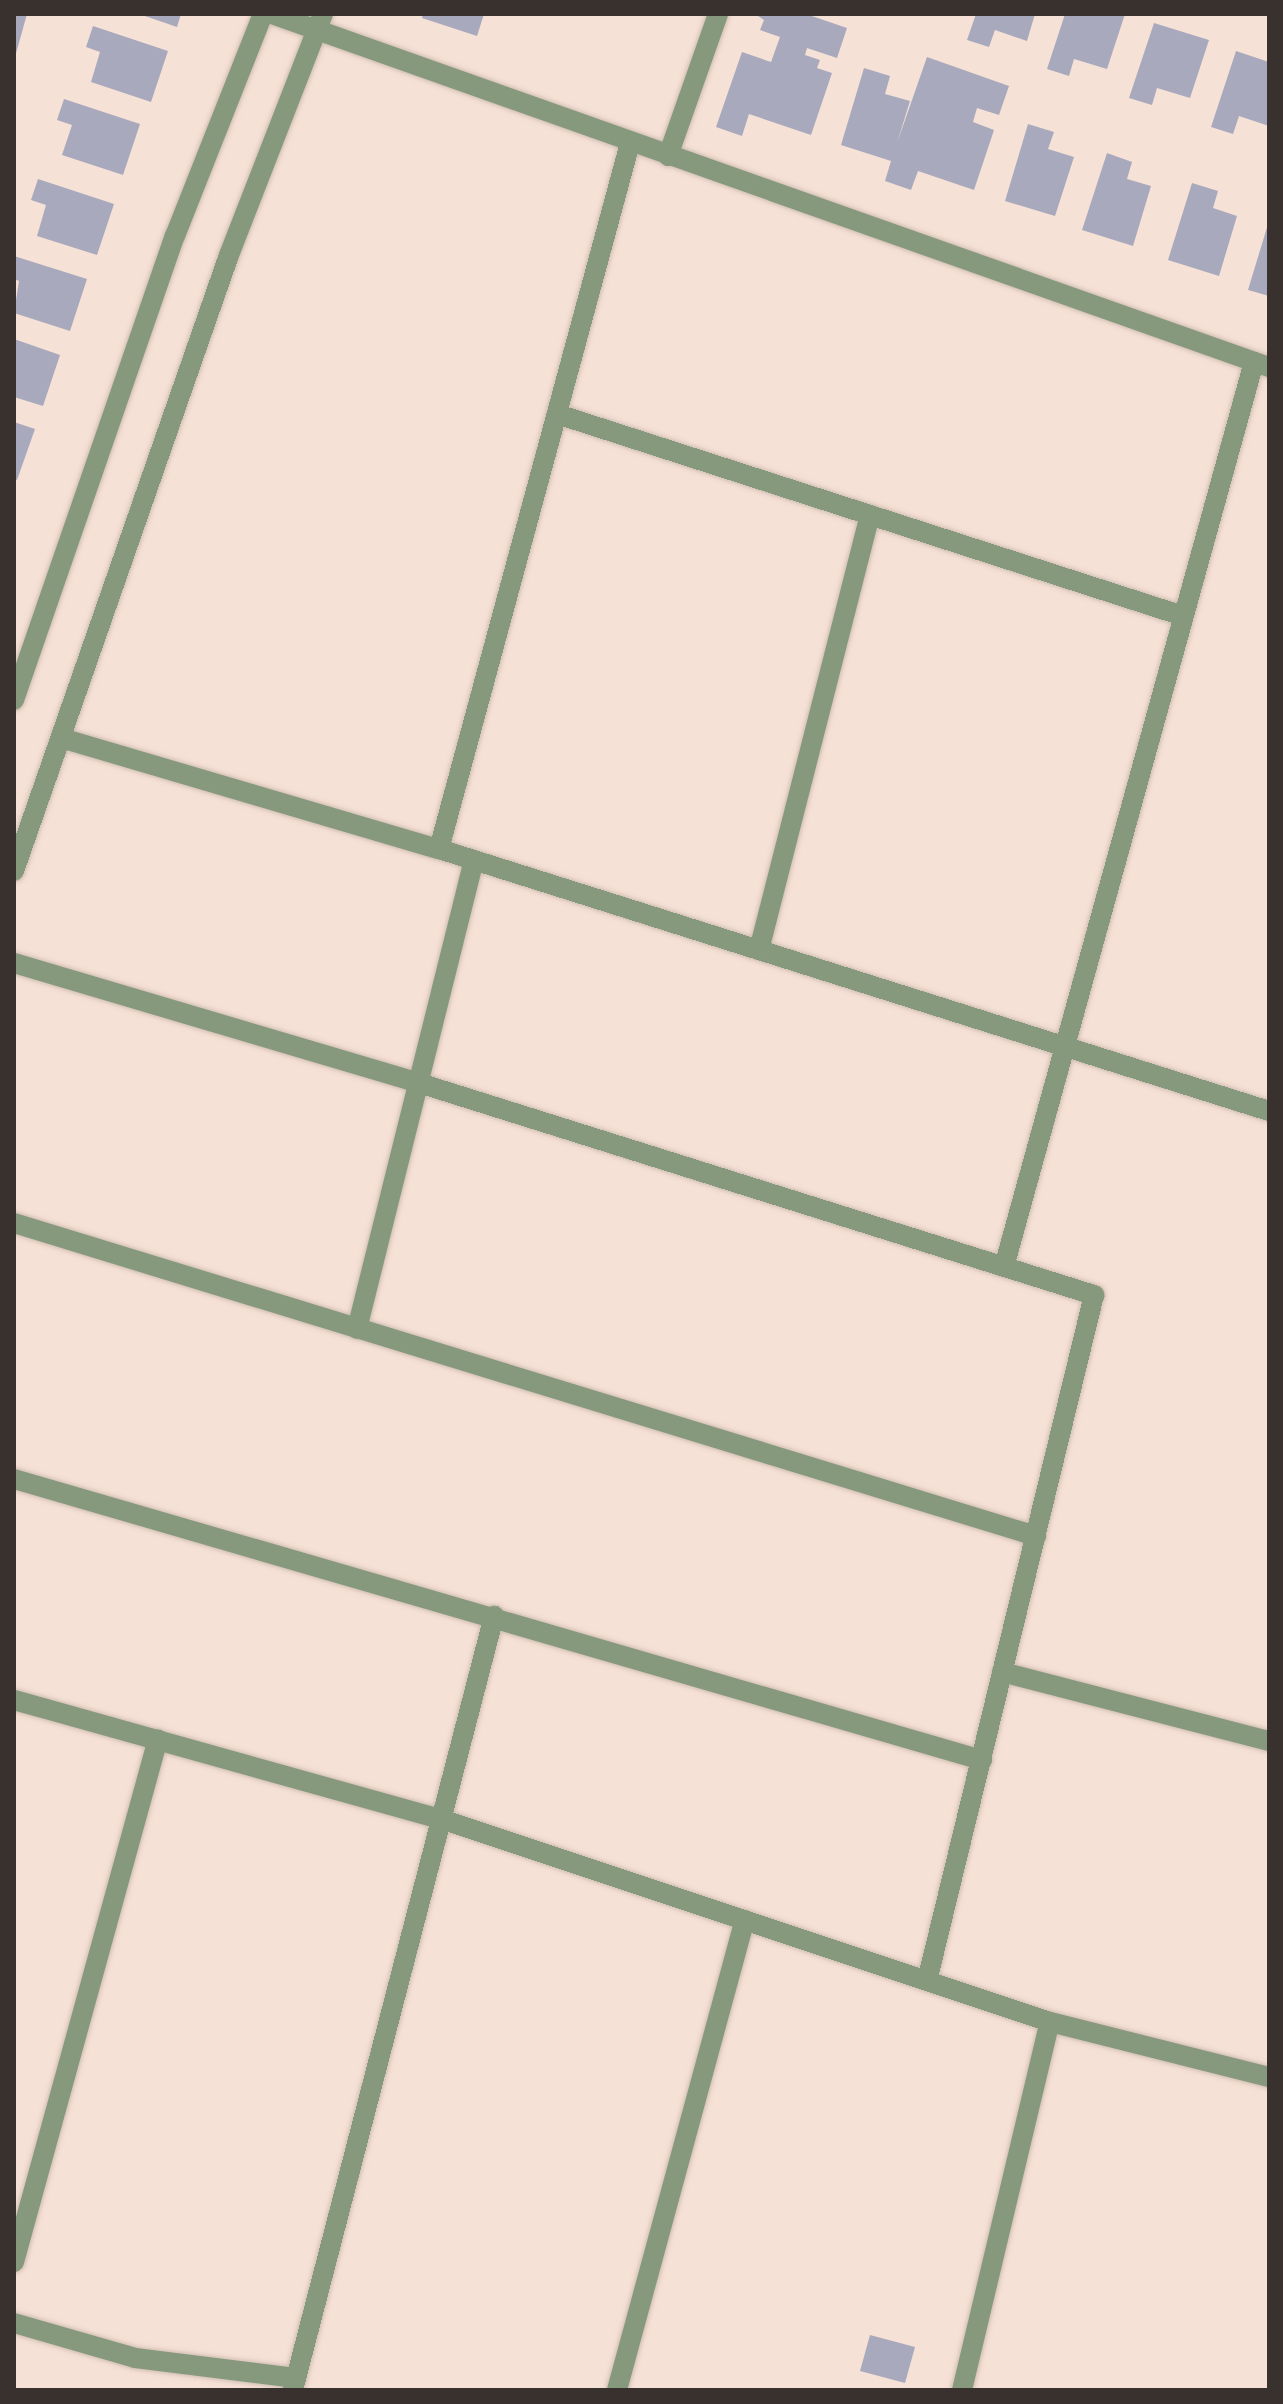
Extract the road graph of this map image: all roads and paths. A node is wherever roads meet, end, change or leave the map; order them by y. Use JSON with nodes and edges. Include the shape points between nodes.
{"nodes":[{"id":1,"x":263,"y":14,"type":"edge"},
{"id":2,"x":272,"y":14,"type":"edge"},
{"id":3,"x":718,"y":14,"type":"edge"},
{"id":4,"x":321,"y":21,"type":"edge"},
{"id":5,"x":630,"y":143,"type":"junction"},
{"id":6,"x":668,"y":156,"type":"junction"},
{"id":7,"x":1261,"y":364,"type":"edge"},
{"id":8,"x":557,"y":414,"type":"junction"},
{"id":9,"x":870,"y":515,"type":"junction"},
{"id":10,"x":1183,"y":616,"type":"junction"},
{"id":11,"x":16,"y":686,"type":"edge"},
{"id":12,"x":61,"y":738,"type":"junction"},
{"id":13,"x":439,"y":849,"type":"junction"},
{"id":14,"x":474,"y":861,"type":"junction"},
{"id":15,"x":14,"y":871,"type":"edge"},
{"id":16,"x":759,"y":950,"type":"junction"},
{"id":17,"x":14,"y":963,"type":"edge"},
{"id":18,"x":1064,"y":1047,"type":"junction"},
{"id":19,"x":419,"y":1083,"type":"junction"},
{"id":20,"x":1269,"y":1111,"type":"edge"},
{"id":21,"x":14,"y":1223,"type":"edge"},
{"id":22,"x":1004,"y":1267,"type":"junction"},
{"id":23,"x":357,"y":1329,"type":"junction"},
{"id":24,"x":14,"y":1479,"type":"edge"},
{"id":25,"x":1036,"y":1536,"type":"junction"},
{"id":26,"x":494,"y":1616,"type":"junction"},
{"id":27,"x":1002,"y":1672,"type":"junction"},
{"id":28,"x":14,"y":1700,"type":"edge"},
{"id":29,"x":158,"y":1739,"type":"junction"},
{"id":30,"x":1269,"y":1741,"type":"edge"},
{"id":31,"x":982,"y":1760,"type":"junction"},
{"id":32,"x":441,"y":1819,"type":"junction"},
{"id":33,"x":745,"y":1920,"type":"junction"},
{"id":34,"x":927,"y":1981,"type":"junction"},
{"id":35,"x":1050,"y":2022,"type":"junction"},
{"id":36,"x":1269,"y":2077,"type":"edge"},
{"id":37,"x":14,"y":2262,"type":"edge"},
{"id":38,"x":14,"y":2323,"type":"edge"},
{"id":39,"x":294,"y":2384,"type":"edge"},
{"id":40,"x":617,"y":2390,"type":"edge"},
{"id":41,"x":962,"y":2390,"type":"edge"}],
"edges":[{"from":1,"to":11,"type":"street","via":[[175,236]]},
{"from":2,"to":4,"type":"street"},
{"from":3,"to":6,"type":"street"},
{"from":4,"to":5,"type":"street"},
{"from":4,"to":12,"type":"street","via":[[229,255]]},
{"from":5,"to":6,"type":"street"},
{"from":5,"to":8,"type":"street"},
{"from":6,"to":7,"type":"street"},
{"from":7,"to":10,"type":"street"},
{"from":8,"to":9,"type":"street"},
{"from":8,"to":13,"type":"street"},
{"from":9,"to":10,"type":"street"},
{"from":9,"to":16,"type":"street"},
{"from":10,"to":18,"type":"street"},
{"from":12,"to":13,"type":"street"},
{"from":12,"to":15,"type":"street"},
{"from":13,"to":14,"type":"street"},
{"from":14,"to":16,"type":"street"},
{"from":14,"to":19,"type":"street"},
{"from":16,"to":18,"type":"street"},
{"from":17,"to":19,"type":"street"},
{"from":18,"to":20,"type":"street"},
{"from":18,"to":22,"type":"street"},
{"from":19,"to":22,"type":"street"},
{"from":19,"to":23,"type":"street"},
{"from":21,"to":23,"type":"street"},
{"from":22,"to":25,"type":"street","via":[[1094,1295]]},
{"from":23,"to":25,"type":"street"},
{"from":24,"to":26,"type":"street"},
{"from":25,"to":27,"type":"street"},
{"from":26,"to":31,"type":"street"},
{"from":26,"to":32,"type":"street"},
{"from":27,"to":30,"type":"street"},
{"from":27,"to":31,"type":"street"},
{"from":28,"to":29,"type":"street"},
{"from":29,"to":32,"type":"street"},
{"from":29,"to":37,"type":"street"},
{"from":31,"to":34,"type":"street"},
{"from":32,"to":33,"type":"street"},
{"from":32,"to":39,"type":"street"},
{"from":33,"to":34,"type":"street"},
{"from":33,"to":40,"type":"street"},
{"from":34,"to":35,"type":"street"},
{"from":35,"to":36,"type":"street"},
{"from":35,"to":41,"type":"street"},
{"from":38,"to":39,"type":"street","via":[[135,2358]]}]}
